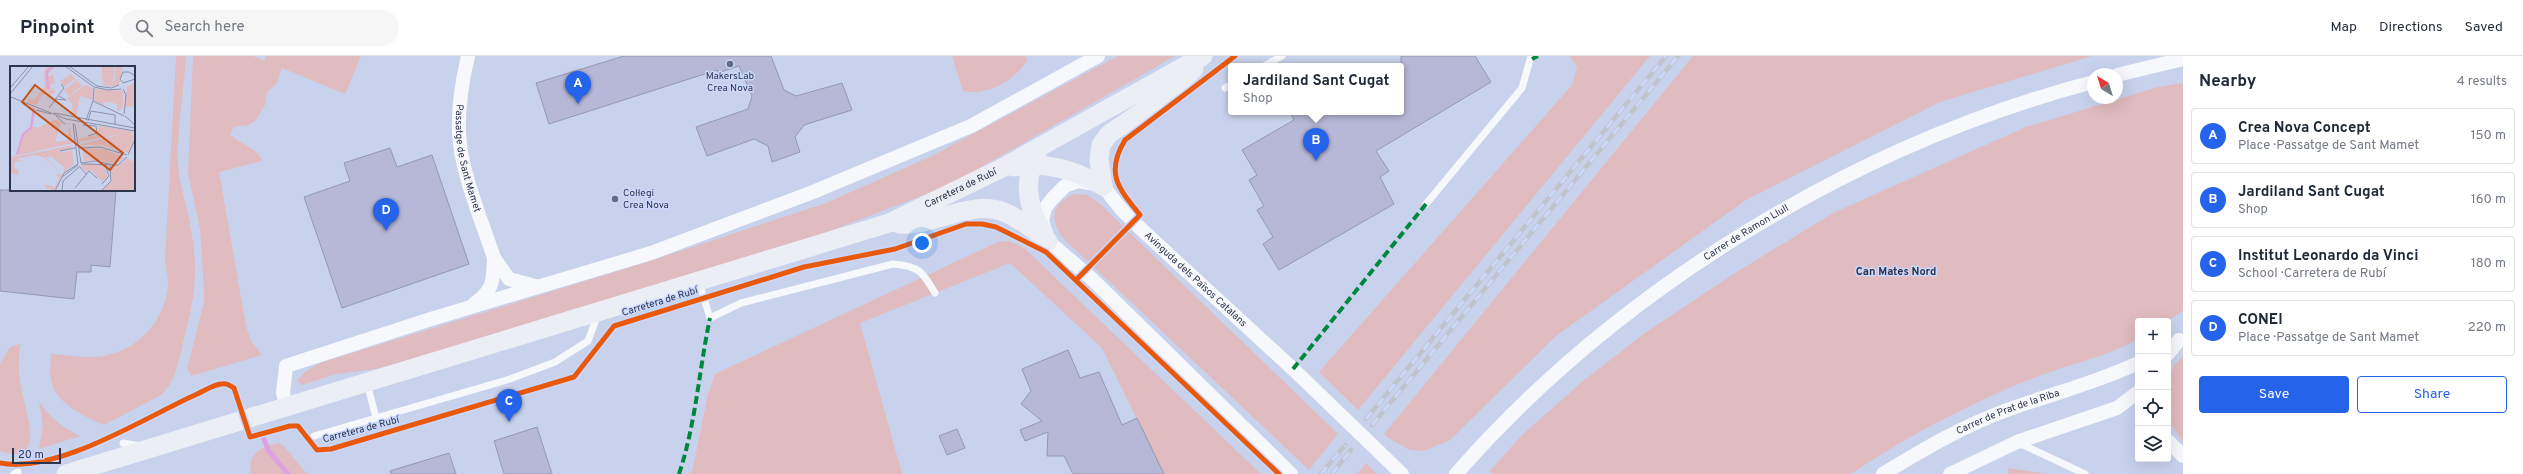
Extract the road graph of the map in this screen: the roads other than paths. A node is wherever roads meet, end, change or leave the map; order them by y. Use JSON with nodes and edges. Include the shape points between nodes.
{"nodes":[{"id":1,"x":468,"y":56,"type":"edge"},
{"id":2,"x":1098,"y":56,"type":"edge"},
{"id":3,"x":1203,"y":56,"type":"edge"},
{"id":4,"x":1206,"y":56,"type":"edge"},
{"id":5,"x":1282,"y":56,"type":"edge"},
{"id":6,"x":1531,"y":56,"type":"edge"},
{"id":7,"x":2183,"y":59,"type":"edge"},
{"id":8,"x":1269,"y":63,"type":"edge"},
{"id":9,"x":2123,"y":74,"type":"edge"},
{"id":10,"x":2087,"y":84,"type":"edge"},
{"id":11,"x":1044,"y":146,"type":"junction"},
{"id":12,"x":1032,"y":164,"type":"junction"},
{"id":13,"x":1002,"y":168,"type":"junction"},
{"id":14,"x":1103,"y":186,"type":"junction"},
{"id":15,"x":1426,"y":204,"type":"dead end"},
{"id":16,"x":889,"y":223,"type":"junction"},
{"id":17,"x":1048,"y":240,"type":"junction"},
{"id":18,"x":494,"y":258,"type":"junction"},
{"id":19,"x":698,"y":282,"type":"junction"},
{"id":20,"x":538,"y":287,"type":"junction"},
{"id":21,"x":935,"y":294,"type":"dead end"},
{"id":22,"x":468,"y":309,"type":"junction"},
{"id":23,"x":599,"y":311,"type":"junction"},
{"id":24,"x":2177,"y":341,"type":"edge"},
{"id":25,"x":2171,"y":350,"type":"edge"},
{"id":26,"x":2135,"y":364,"type":"edge"},
{"id":27,"x":367,"y":383,"type":"junction"},
{"id":28,"x":2135,"y":398,"type":"edge"},
{"id":29,"x":287,"y":408,"type":"junction"},
{"id":30,"x":376,"y":418,"type":"junction"},
{"id":31,"x":314,"y":436,"type":"dead end"},
{"id":32,"x":2017,"y":442,"type":"junction"},
{"id":33,"x":123,"y":443,"type":"dead end"},
{"id":34,"x":2171,"y":444,"type":"edge"},
{"id":35,"x":154,"y":448,"type":"junction"},
{"id":36,"x":2183,"y":456,"type":"edge"},
{"id":37,"x":66,"y":474,"type":"edge"},
{"id":38,"x":1291,"y":474,"type":"edge"},
{"id":39,"x":1402,"y":474,"type":"edge"},
{"id":40,"x":1456,"y":474,"type":"edge"},
{"id":41,"x":1883,"y":474,"type":"edge"},
{"id":42,"x":1950,"y":474,"type":"edge"},
{"id":43,"x":2085,"y":474,"type":"edge"}],
"edges":[{"from":1,"to":18,"type":"street","name":"Passatge de Sant Mamet","via":[[460,100],[459,133],[465,165]]},
{"from":2,"to":20,"type":"street","via":[[971,126],[904,155],[651,253]]},
{"from":3,"to":11,"type":"main road","name":"Carretera de Rubí"},
{"from":4,"to":14,"type":"main road","via":[[1168,94],[1108,134],[1101,145],[1099,159]]},
{"from":5,"to":8,"type":"lane"},
{"from":6,"to":15,"type":"lane","via":[[1522,88]]},
{"from":7,"to":9,"type":"street"},
{"from":10,"to":40,"type":"street","name":"Carrer de Ramon Llull","via":[[2045,94],[1945,132],[1869,165],[1754,228],[1694,266],[1615,324],[1550,379]]},
{"from":11,"to":12,"type":"main road"},
{"from":11,"to":13,"type":"main road","name":"Carretera de Rubí"},
{"from":12,"to":13,"type":"main road"},
{"from":12,"to":14,"type":"main road","via":[[1082,174]]},
{"from":12,"to":17,"type":"main road","via":[[1026,186],[1030,206]]},
{"from":13,"to":16,"type":"main road","name":"Carretera de Rubí"},
{"from":14,"to":17,"type":"street","via":[[1078,181],[1065,186],[1045,208],[1042,220]]},
{"from":14,"to":39,"type":"street","name":"Avinguda dels Països Catalans","via":[[1120,209]]},
{"from":16,"to":17,"type":"main road","via":[[918,224],[979,208],[1003,212]]},
{"from":16,"to":19,"type":"main road","name":"Carretera de Rubí"},
{"from":17,"to":38,"type":"street","via":[[1092,279]]},
{"from":18,"to":20,"type":"street","name":"Passatge de Sant Mamet","via":[[509,279]]},
{"from":18,"to":22,"type":"street","name":"Passatge de Sant Mamet","via":[[493,281],[488,293]]},
{"from":19,"to":21,"type":"lane","via":[[710,318],[741,303],[893,264],[922,272]]},
{"from":19,"to":23,"type":"main road","name":"Carretera de Rubí"},
{"from":20,"to":22,"type":"street"},
{"from":22,"to":29,"type":"street","via":[[286,366],[283,393]]},
{"from":23,"to":27,"type":"main road","name":"Carretera de Rubí"},
{"from":23,"to":30,"type":"lane","via":[[588,341],[555,362],[510,379]]},
{"from":24,"to":25,"type":"street"},
{"from":26,"to":41,"type":"street","name":"Carrer de Prat de la Riba","via":[[2102,380],[2005,410],[1960,430]]},
{"from":27,"to":29,"type":"main road","name":"Carretera de Rubí"},
{"from":27,"to":30,"type":"lane"},
{"from":28,"to":32,"type":"street","via":[[2116,408]]},
{"from":29,"to":35,"type":"main road","name":"Carretera de Rubí"},
{"from":30,"to":31,"type":"lane"},
{"from":32,"to":42,"type":"street"},
{"from":32,"to":43,"type":"lane"},
{"from":33,"to":35,"type":"lane"},
{"from":34,"to":36,"type":"street"},
{"from":35,"to":37,"type":"main road","name":"Carretera de Rubí"}]}
